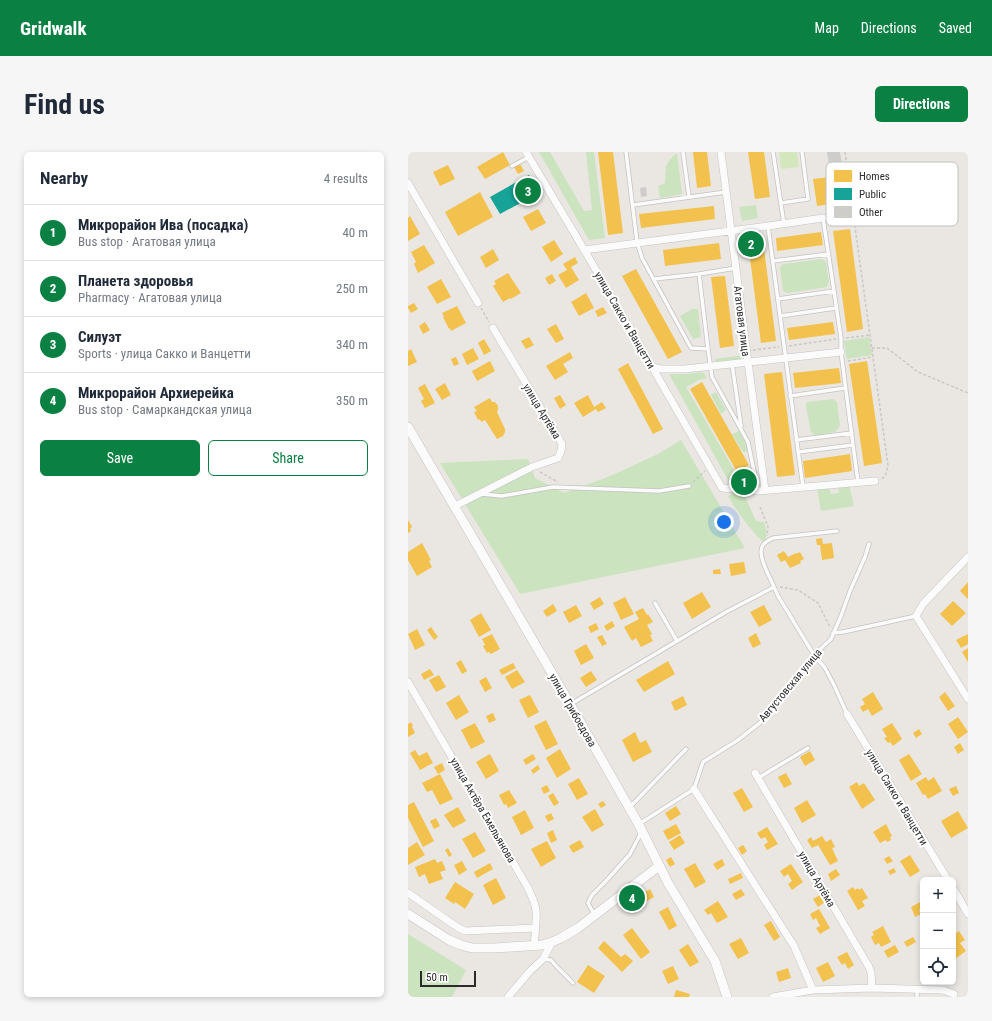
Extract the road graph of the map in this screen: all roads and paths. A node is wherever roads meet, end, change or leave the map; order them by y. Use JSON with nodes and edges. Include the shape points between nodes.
{"nodes":[{"id":1,"x":626,"y":152,"type":"edge"},
{"id":2,"x":683,"y":152,"type":"edge"},
{"id":3,"x":721,"y":152,"type":"edge"},
{"id":4,"x":773,"y":152,"type":"edge"},
{"id":5,"x":802,"y":152,"type":"edge"},
{"id":6,"x":845,"y":152,"type":"edge"},
{"id":7,"x":527,"y":154,"type":"edge"},
{"id":8,"x":846,"y":162,"type":"edge"},
{"id":9,"x":512,"y":166,"type":"dead end"},
{"id":10,"x":408,"y":183,"type":"edge"},
{"id":11,"x":726,"y":192,"type":"junction"},
{"id":12,"x":689,"y":197,"type":"junction"},
{"id":13,"x":781,"y":203,"type":"junction"},
{"id":14,"x":633,"y":205,"type":"junction"},
{"id":15,"x":823,"y":218,"type":"junction"},
{"id":16,"x":826,"y":218,"type":"edge"},
{"id":17,"x":784,"y":224,"type":"junction"},
{"id":18,"x":768,"y":226,"type":"junction"},
{"id":19,"x":855,"y":226,"type":"edge"},
{"id":20,"x":731,"y":231,"type":"junction"},
{"id":21,"x":637,"y":242,"type":"junction"},
{"id":22,"x":584,"y":250,"type":"junction"},
{"id":23,"x":829,"y":254,"type":"junction"},
{"id":24,"x":773,"y":261,"type":"junction"},
{"id":25,"x":736,"y":268,"type":"junction"},
{"id":26,"x":699,"y":274,"type":"junction"},
{"id":27,"x":654,"y":279,"type":"junction"},
{"id":28,"x":834,"y":291,"type":"junction"},
{"id":29,"x":778,"y":298,"type":"junction"},
{"id":30,"x":478,"y":303,"type":"joint"},
{"id":31,"x":836,"y":308,"type":"junction"},
{"id":32,"x":780,"y":316,"type":"junction"},
{"id":33,"x":493,"y":328,"type":"joint"},
{"id":34,"x":870,"y":335,"type":"junction"},
{"id":35,"x":841,"y":338,"type":"junction"},
{"id":36,"x":784,"y":346,"type":"junction"},
{"id":37,"x":872,"y":348,"type":"junction"},
{"id":38,"x":708,"y":349,"type":"junction"},
{"id":39,"x":746,"y":351,"type":"junction"},
{"id":40,"x":840,"y":352,"type":"junction"},
{"id":41,"x":873,"y":357,"type":"junction"},
{"id":42,"x":785,"y":358,"type":"junction"},
{"id":43,"x":842,"y":361,"type":"junction"},
{"id":44,"x":748,"y":362,"type":"junction"},
{"id":45,"x":732,"y":364,"type":"junction"},
{"id":46,"x":652,"y":367,"type":"junction"},
{"id":47,"x":710,"y":367,"type":"junction"},
{"id":48,"x":845,"y":388,"type":"junction"},
{"id":49,"x":968,"y":393,"type":"edge"},
{"id":50,"x":790,"y":396,"type":"junction"},
{"id":51,"x":408,"y":427,"type":"edge"},
{"id":52,"x":741,"y":430,"type":"junction"},
{"id":53,"x":852,"y":433,"type":"junction"},
{"id":54,"x":796,"y":440,"type":"junction"},
{"id":55,"x":853,"y":445,"type":"junction"},
{"id":56,"x":798,"y":452,"type":"junction"},
{"id":57,"x":532,"y":467,"type":"junction"},
{"id":58,"x":710,"y":467,"type":"junction"},
{"id":59,"x":875,"y":481,"type":"joint"},
{"id":60,"x":858,"y":482,"type":"junction"},
{"id":61,"x":689,"y":486,"type":"joint"},
{"id":62,"x":803,"y":487,"type":"junction"},
{"id":63,"x":568,"y":488,"type":"junction"},
{"id":64,"x":762,"y":491,"type":"junction"},
{"id":65,"x":479,"y":494,"type":"junction"},
{"id":66,"x":454,"y":506,"type":"junction"},
{"id":67,"x":760,"y":507,"type":"dead end"},
{"id":68,"x":837,"y":531,"type":"dead end"},
{"id":69,"x":766,"y":541,"type":"junction"},
{"id":70,"x":869,"y":544,"type":"dead end"},
{"id":71,"x":968,"y":557,"type":"edge"},
{"id":72,"x":774,"y":586,"type":"junction"},
{"id":73,"x":655,"y":603,"type":"dead end"},
{"id":74,"x":916,"y":616,"type":"junction"},
{"id":75,"x":833,"y":633,"type":"junction"},
{"id":76,"x":677,"y":641,"type":"junction"},
{"id":77,"x":814,"y":655,"type":"junction"},
{"id":78,"x":408,"y":682,"type":"edge"},
{"id":79,"x":968,"y":699,"type":"edge"},
{"id":80,"x":570,"y":704,"type":"junction"},
{"id":81,"x":847,"y":714,"type":"joint"},
{"id":82,"x":808,"y":748,"type":"dead end"},
{"id":83,"x":686,"y":749,"type":"dead end"},
{"id":84,"x":757,"y":775,"type":"joint"},
{"id":85,"x":694,"y":789,"type":"junction"},
{"id":86,"x":629,"y":808,"type":"junction"},
{"id":87,"x":640,"y":828,"type":"junction"},
{"id":88,"x":659,"y":866,"type":"junction"},
{"id":89,"x":946,"y":877,"type":"edge"},
{"id":90,"x":408,"y":893,"type":"edge"},
{"id":91,"x":956,"y":893,"type":"edge"},
{"id":92,"x":408,"y":914,"type":"edge"},
{"id":93,"x":968,"y":914,"type":"edge"},
{"id":94,"x":595,"y":915,"type":"junction"},
{"id":95,"x":535,"y":928,"type":"junction"},
{"id":96,"x":552,"y":942,"type":"junction"},
{"id":97,"x":534,"y":946,"type":"junction"},
{"id":98,"x":543,"y":959,"type":"junction"},
{"id":99,"x":573,"y":984,"type":"dead end"},
{"id":100,"x":872,"y":988,"type":"junction"},
{"id":101,"x":813,"y":990,"type":"junction"},
{"id":102,"x":917,"y":993,"type":"edge"},
{"id":103,"x":954,"y":996,"type":"edge"},
{"id":104,"x":508,"y":997,"type":"edge"},
{"id":105,"x":727,"y":997,"type":"edge"},
{"id":106,"x":773,"y":997,"type":"edge"}],
"edges":[{"from":1,"to":14,"type":"lane"},
{"from":2,"to":12,"type":"lane"},
{"from":3,"to":11,"type":"street","name":"Агатовая улица"},
{"from":4,"to":13,"type":"lane"},
{"from":5,"to":13,"type":"lane","via":[[808,199]]},
{"from":6,"to":8,"type":"path"},
{"from":7,"to":9,"type":"lane"},
{"from":7,"to":22,"type":"street","name":"улица Сакко и Ванцетти"},
{"from":10,"to":30,"type":"street"},
{"from":11,"to":12,"type":"lane"},
{"from":11,"to":20,"type":"street","name":"Агатовая улица"},
{"from":12,"to":14,"type":"lane"},
{"from":13,"to":17,"type":"lane"},
{"from":14,"to":21,"type":"lane"},
{"from":15,"to":16,"type":"lane"},
{"from":15,"to":17,"type":"street"},
{"from":15,"to":23,"type":"lane"},
{"from":17,"to":18,"type":"street"},
{"from":18,"to":20,"type":"street"},
{"from":18,"to":24,"type":"lane"},
{"from":19,"to":34,"type":"path"},
{"from":20,"to":21,"type":"street"},
{"from":20,"to":25,"type":"street","name":"Агатовая улица"},
{"from":21,"to":22,"type":"street"},
{"from":21,"to":27,"type":"lane","via":[[642,258]]},
{"from":22,"to":46,"type":"street","name":"улица Сакко и Ванцетти"},
{"from":23,"to":24,"type":"lane"},
{"from":23,"to":28,"type":"lane"},
{"from":24,"to":29,"type":"lane"},
{"from":25,"to":26,"type":"lane"},
{"from":25,"to":39,"type":"street","name":"Агатовая улица"},
{"from":26,"to":27,"type":"lane"},
{"from":26,"to":38,"type":"lane"},
{"from":27,"to":38,"type":"lane","via":[[691,348]]},
{"from":28,"to":29,"type":"lane"},
{"from":28,"to":31,"type":"lane"},
{"from":29,"to":32,"type":"lane"},
{"from":30,"to":33,"type":"path"},
{"from":31,"to":32,"type":"lane"},
{"from":31,"to":35,"type":"lane"},
{"from":32,"to":36,"type":"lane"},
{"from":33,"to":57,"type":"street","name":"улица Артёма","via":[[562,444],[558,458]]},
{"from":34,"to":35,"type":"path"},
{"from":34,"to":37,"type":"path"},
{"from":35,"to":36,"type":"path"},
{"from":35,"to":40,"type":"lane"},
{"from":36,"to":39,"type":"path"},
{"from":36,"to":42,"type":"lane"},
{"from":37,"to":41,"type":"path"},
{"from":37,"to":49,"type":"path","via":[[887,348],[918,372]]},
{"from":38,"to":47,"type":"lane"},
{"from":39,"to":44,"type":"street","name":"Агатовая улица"},
{"from":40,"to":42,"type":"street"},
{"from":40,"to":43,"type":"lane"},
{"from":41,"to":43,"type":"path"},
{"from":41,"to":59,"type":"path","via":[[888,465],[886,474],[881,480]]},
{"from":42,"to":44,"type":"street"},
{"from":42,"to":50,"type":"lane"},
{"from":43,"to":48,"type":"lane"},
{"from":44,"to":45,"type":"street"},
{"from":44,"to":64,"type":"street","name":"Агатовая улица"},
{"from":45,"to":47,"type":"street"},
{"from":45,"to":52,"type":"lane"},
{"from":46,"to":47,"type":"street"},
{"from":46,"to":58,"type":"street","name":"улица Сакко и Ванцетти"},
{"from":47,"to":52,"type":"lane","via":[[712,378]]},
{"from":48,"to":50,"type":"lane"},
{"from":48,"to":53,"type":"lane"},
{"from":50,"to":54,"type":"lane"},
{"from":51,"to":66,"type":"street","name":"улица Грибоедова"},
{"from":52,"to":64,"type":"lane","via":[[748,442]]},
{"from":53,"to":54,"type":"lane"},
{"from":53,"to":55,"type":"lane"},
{"from":54,"to":56,"type":"lane"},
{"from":55,"to":56,"type":"lane"},
{"from":55,"to":60,"type":"lane"},
{"from":56,"to":62,"type":"lane"},
{"from":57,"to":63,"type":"path"},
{"from":57,"to":65,"type":"street","name":"улица Артёма"},
{"from":58,"to":61,"type":"path"},
{"from":58,"to":64,"type":"street","name":"улица Сакко и Ванцетти","via":[[722,488]]},
{"from":59,"to":60,"type":"street"},
{"from":60,"to":62,"type":"street"},
{"from":61,"to":63,"type":"lane","via":[[659,491]]},
{"from":62,"to":64,"type":"street"},
{"from":63,"to":65,"type":"lane","via":[[553,487],[502,496]]},
{"from":65,"to":66,"type":"street","name":"улица Артёма"},
{"from":66,"to":80,"type":"street","name":"улица Грибоедова"},
{"from":67,"to":69,"type":"path","via":[[768,527]]},
{"from":68,"to":69,"type":"lane"},
{"from":69,"to":72,"type":"lane","via":[[760,552]]},
{"from":70,"to":75,"type":"lane","name":"Августовская улица"},
{"from":71,"to":74,"type":"street","via":[[923,604]]},
{"from":72,"to":75,"type":"path","via":[[798,590],[818,603]]},
{"from":72,"to":76,"type":"lane"},
{"from":72,"to":77,"type":"lane"},
{"from":73,"to":76,"type":"lane"},
{"from":74,"to":75,"type":"lane"},
{"from":74,"to":79,"type":"street"},
{"from":75,"to":77,"type":"lane","name":"Августовская улица","via":[[831,639]]},
{"from":76,"to":80,"type":"lane"},
{"from":77,"to":81,"type":"lane","via":[[825,668]]},
{"from":77,"to":85,"type":"lane","name":"Августовская улица","via":[[761,722],[703,762]]},
{"from":78,"to":95,"type":"street","name":"улица Актёра Емельянова","via":[[528,888],[536,910]]},
{"from":80,"to":86,"type":"street","name":"улица Грибоедова"},
{"from":81,"to":89,"type":"street","name":"улица Сакко и Ванцетти"},
{"from":82,"to":84,"type":"lane"},
{"from":83,"to":86,"type":"lane"},
{"from":84,"to":100,"type":"street","name":"улица Артёма","via":[[869,967]]},
{"from":85,"to":87,"type":"lane"},
{"from":85,"to":101,"type":"street","via":[[794,946]]},
{"from":86,"to":87,"type":"street","name":"улица Грибоедова"},
{"from":87,"to":88,"type":"street","name":"улица Грибоедова"},
{"from":87,"to":94,"type":"lane","via":[[630,854],[592,895],[588,903]]},
{"from":88,"to":94,"type":"street"},
{"from":88,"to":105,"type":"street","name":"улица Грибоедова","via":[[715,961]]},
{"from":90,"to":95,"type":"street","via":[[465,931]]},
{"from":91,"to":93,"type":"street"},
{"from":92,"to":97,"type":"street","via":[[460,945],[483,949]]},
{"from":94,"to":96,"type":"street"},
{"from":95,"to":97,"type":"street","name":"улица Актёра Емельянова"},
{"from":96,"to":97,"type":"street"},
{"from":96,"to":98,"type":"street"},
{"from":98,"to":99,"type":"lane","via":[[551,960]]},
{"from":98,"to":104,"type":"street"},
{"from":100,"to":101,"type":"street"},
{"from":100,"to":102,"type":"street"},
{"from":101,"to":106,"type":"street"},
{"from":102,"to":103,"type":"street","via":[[943,990]]}]}
